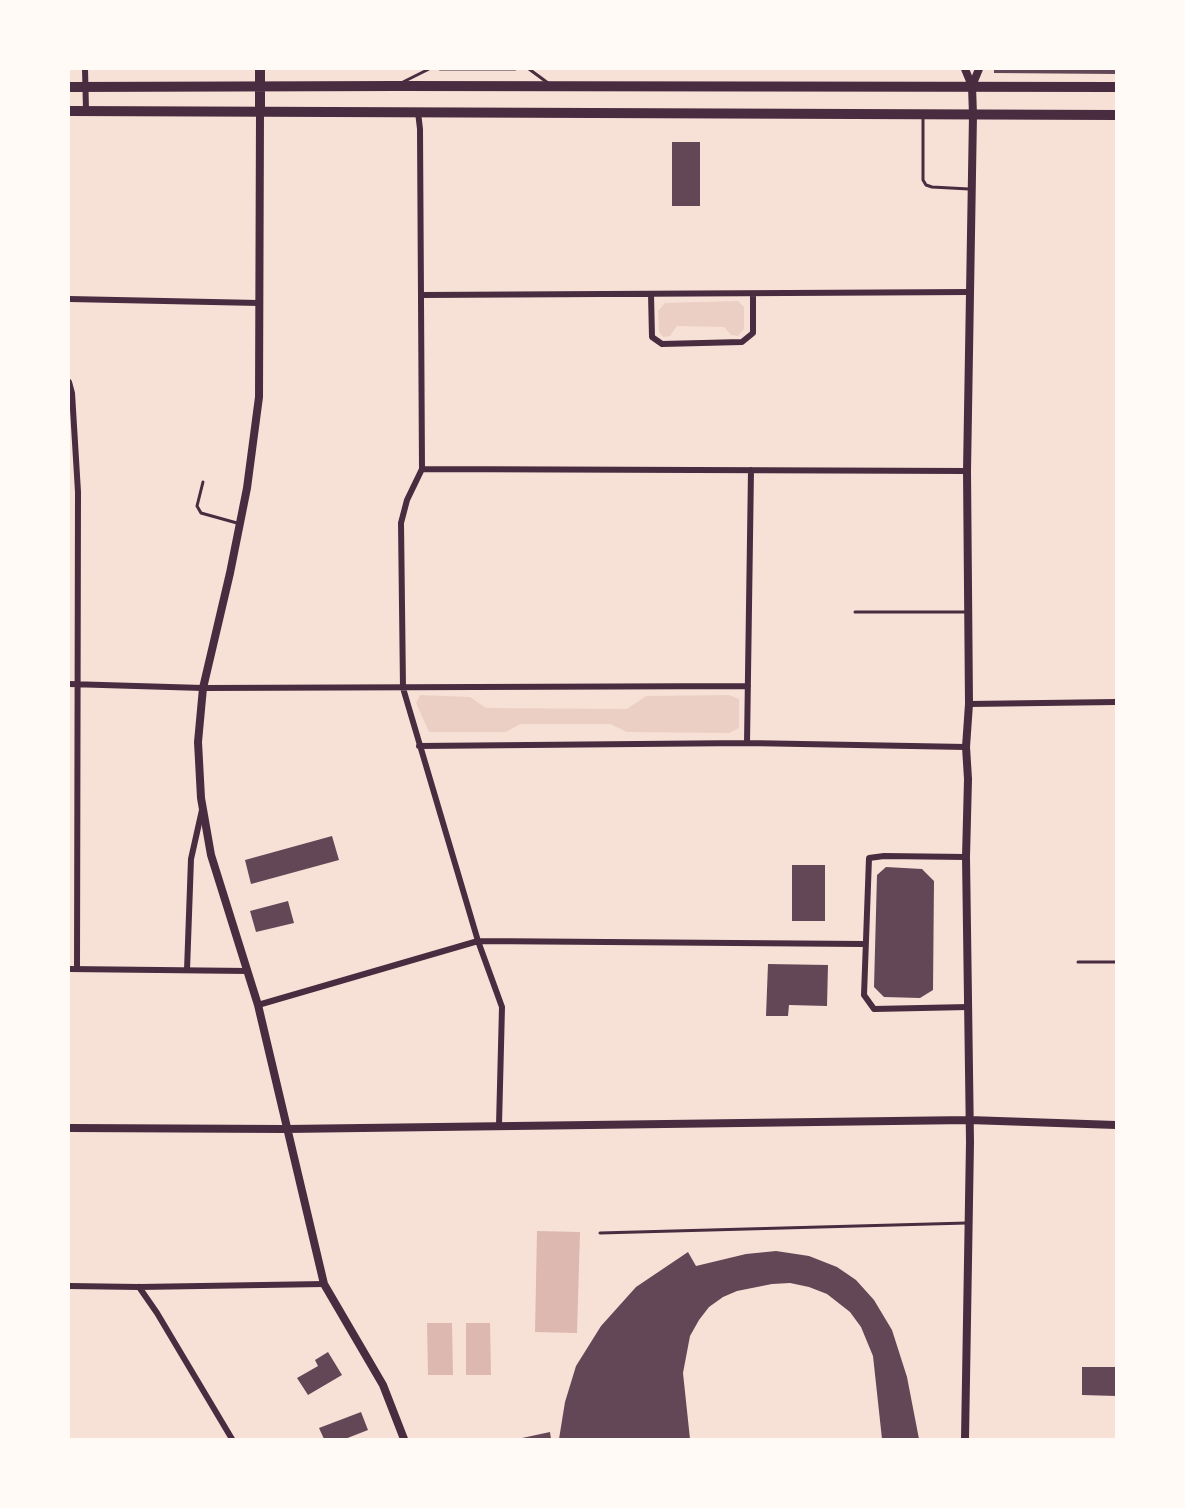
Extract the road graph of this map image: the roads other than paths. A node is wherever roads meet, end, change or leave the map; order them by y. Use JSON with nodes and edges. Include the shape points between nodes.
{"nodes":[{"id":1,"x":85,"y":69,"type":"edge"},
{"id":2,"x":260,"y":69,"type":"edge"},
{"id":3,"x":429,"y":69,"type":"edge"},
{"id":4,"x":440,"y":69,"type":"edge"},
{"id":5,"x":515,"y":69,"type":"edge"},
{"id":6,"x":529,"y":69,"type":"edge"},
{"id":7,"x":966,"y":69,"type":"edge"},
{"id":8,"x":979,"y":69,"type":"edge"},
{"id":9,"x":469,"y":70,"type":"edge"},
{"id":10,"x":396,"y":86,"type":"junction"},
{"id":11,"x":551,"y":86,"type":"junction"},
{"id":12,"x":972,"y":86,"type":"junction"},
{"id":13,"x":69,"y":87,"type":"edge"},
{"id":14,"x":85,"y":87,"type":"junction"},
{"id":15,"x":260,"y":87,"type":"junction"},
{"id":16,"x":1116,"y":87,"type":"edge"},
{"id":17,"x":86,"y":110,"type":"junction"},
{"id":18,"x":69,"y":111,"type":"edge"},
{"id":19,"x":260,"y":112,"type":"junction"},
{"id":20,"x":418,"y":112,"type":"junction"},
{"id":21,"x":923,"y":114,"type":"junction"},
{"id":22,"x":973,"y":115,"type":"junction"},
{"id":23,"x":1116,"y":115,"type":"edge"},
{"id":24,"x":972,"y":189,"type":"junction"},
{"id":25,"x":970,"y":292,"type":"junction"},
{"id":26,"x":651,"y":294,"type":"junction"},
{"id":27,"x":753,"y":294,"type":"junction"},
{"id":28,"x":421,"y":295,"type":"junction"},
{"id":29,"x":69,"y":299,"type":"edge"},
{"id":30,"x":259,"y":303,"type":"junction"},
{"id":31,"x":69,"y":382,"type":"edge"},
{"id":32,"x":422,"y":469,"type":"junction"},
{"id":33,"x":751,"y":470,"type":"junction"},
{"id":34,"x":967,"y":471,"type":"junction"},
{"id":35,"x":203,"y":482,"type":"dead end"},
{"id":36,"x":69,"y":491,"type":"edge"},
{"id":37,"x":78,"y":492,"type":"junction"},
{"id":38,"x":240,"y":523,"type":"junction"},
{"id":39,"x":855,"y":612,"type":"dead end"},
{"id":40,"x":968,"y":612,"type":"junction"},
{"id":41,"x":73,"y":684,"type":"edge"},
{"id":42,"x":748,"y":686,"type":"junction"},
{"id":43,"x":203,"y":688,"type":"junction"},
{"id":44,"x":403,"y":688,"type":"junction"},
{"id":45,"x":1116,"y":702,"type":"edge"},
{"id":46,"x":969,"y":704,"type":"junction"},
{"id":47,"x":747,"y":743,"type":"junction"},
{"id":48,"x":419,"y":746,"type":"junction"},
{"id":49,"x":966,"y":747,"type":"junction"},
{"id":50,"x":202,"y":806,"type":"junction"},
{"id":51,"x":966,"y":857,"type":"junction"},
{"id":52,"x":478,"y":941,"type":"junction"},
{"id":53,"x":864,"y":944,"type":"junction"},
{"id":54,"x":1078,"y":962,"type":"dead end"},
{"id":55,"x":1116,"y":962,"type":"edge"},
{"id":56,"x":69,"y":969,"type":"edge"},
{"id":57,"x":77,"y":969,"type":"junction"},
{"id":58,"x":187,"y":970,"type":"junction"},
{"id":59,"x":248,"y":971,"type":"junction"},
{"id":60,"x":258,"y":1005,"type":"junction"},
{"id":61,"x":968,"y":1007,"type":"junction"},
{"id":62,"x":969,"y":1120,"type":"junction"},
{"id":63,"x":499,"y":1125,"type":"junction"},
{"id":64,"x":1116,"y":1125,"type":"edge"},
{"id":65,"x":69,"y":1128,"type":"edge"},
{"id":66,"x":286,"y":1129,"type":"junction"},
{"id":67,"x":968,"y":1223,"type":"junction"},
{"id":68,"x":600,"y":1233,"type":"dead end"},
{"id":69,"x":324,"y":1284,"type":"junction"},
{"id":70,"x":69,"y":1286,"type":"edge"},
{"id":71,"x":139,"y":1287,"type":"junction"},
{"id":72,"x":232,"y":1439,"type":"edge"},
{"id":73,"x":404,"y":1439,"type":"edge"},
{"id":74,"x":965,"y":1439,"type":"edge"}],
"edges":[{"from":1,"to":14,"type":"street"},
{"from":2,"to":15,"type":"main road"},
{"from":3,"to":10,"type":"lane"},
{"from":4,"to":9,"type":"lane"},
{"from":5,"to":9,"type":"lane"},
{"from":6,"to":11,"type":"lane"},
{"from":7,"to":12,"type":"street"},
{"from":8,"to":12,"type":"street"},
{"from":10,"to":11,"type":"main road"},
{"from":10,"to":15,"type":"main road"},
{"from":11,"to":12,"type":"main road"},
{"from":12,"to":16,"type":"main road"},
{"from":12,"to":22,"type":"street"},
{"from":13,"to":14,"type":"main road"},
{"from":14,"to":15,"type":"main road"},
{"from":14,"to":17,"type":"street"},
{"from":15,"to":19,"type":"main road"},
{"from":17,"to":18,"type":"main road"},
{"from":17,"to":19,"type":"main road"},
{"from":19,"to":20,"type":"main road"},
{"from":19,"to":30,"type":"street"},
{"from":20,"to":21,"type":"main road"},
{"from":20,"to":28,"type":"street"},
{"from":21,"to":22,"type":"main road"},
{"from":21,"to":24,"type":"lane","via":[[926,185]]},
{"from":22,"to":23,"type":"main road"},
{"from":22,"to":24,"type":"street"},
{"from":24,"to":25,"type":"street"},
{"from":25,"to":27,"type":"street"},
{"from":25,"to":34,"type":"street"},
{"from":26,"to":27,"type":"street"},
{"from":26,"to":27,"type":"street","via":[[652,337],[662,344],[742,342],[753,333]]},
{"from":26,"to":28,"type":"street"},
{"from":28,"to":32,"type":"street"},
{"from":29,"to":30,"type":"street"},
{"from":30,"to":38,"type":"street","via":[[259,397]]},
{"from":31,"to":37,"type":"street"},
{"from":32,"to":33,"type":"street"},
{"from":32,"to":44,"type":"street","via":[[401,523]]},
{"from":33,"to":34,"type":"street"},
{"from":33,"to":42,"type":"street"},
{"from":34,"to":40,"type":"street"},
{"from":35,"to":38,"type":"lane","via":[[197,506],[201,513]]},
{"from":36,"to":37,"type":"street"},
{"from":37,"to":41,"type":"street"},
{"from":38,"to":43,"type":"street"},
{"from":39,"to":40,"type":"lane"},
{"from":40,"to":46,"type":"street"},
{"from":41,"to":43,"type":"street"},
{"from":41,"to":57,"type":"street"},
{"from":42,"to":44,"type":"street"},
{"from":42,"to":47,"type":"street"},
{"from":43,"to":44,"type":"street"},
{"from":43,"to":50,"type":"street","via":[[198,742]]},
{"from":44,"to":48,"type":"street"},
{"from":45,"to":46,"type":"street"},
{"from":46,"to":49,"type":"street"},
{"from":47,"to":48,"type":"street"},
{"from":47,"to":49,"type":"street"},
{"from":48,"to":52,"type":"street"},
{"from":49,"to":51,"type":"street"},
{"from":50,"to":58,"type":"street","via":[[191,859]]},
{"from":50,"to":59,"type":"street","via":[[211,855]]},
{"from":51,"to":53,"type":"street","via":[[869,858]]},
{"from":51,"to":61,"type":"street"},
{"from":52,"to":53,"type":"street"},
{"from":52,"to":60,"type":"street"},
{"from":52,"to":63,"type":"street","via":[[502,1007]]},
{"from":53,"to":61,"type":"street","via":[[864,995],[874,1009]]},
{"from":54,"to":55,"type":"lane"},
{"from":56,"to":57,"type":"street"},
{"from":57,"to":58,"type":"street"},
{"from":58,"to":59,"type":"street"},
{"from":59,"to":60,"type":"street"},
{"from":60,"to":66,"type":"street"},
{"from":61,"to":62,"type":"street"},
{"from":62,"to":63,"type":"street"},
{"from":62,"to":64,"type":"street"},
{"from":62,"to":67,"type":"street"},
{"from":63,"to":66,"type":"street"},
{"from":65,"to":66,"type":"street"},
{"from":66,"to":69,"type":"street"},
{"from":67,"to":68,"type":"lane"},
{"from":67,"to":74,"type":"street"},
{"from":69,"to":71,"type":"street"},
{"from":69,"to":73,"type":"street","via":[[383,1385]]},
{"from":70,"to":71,"type":"street"},
{"from":71,"to":72,"type":"street"}]}
